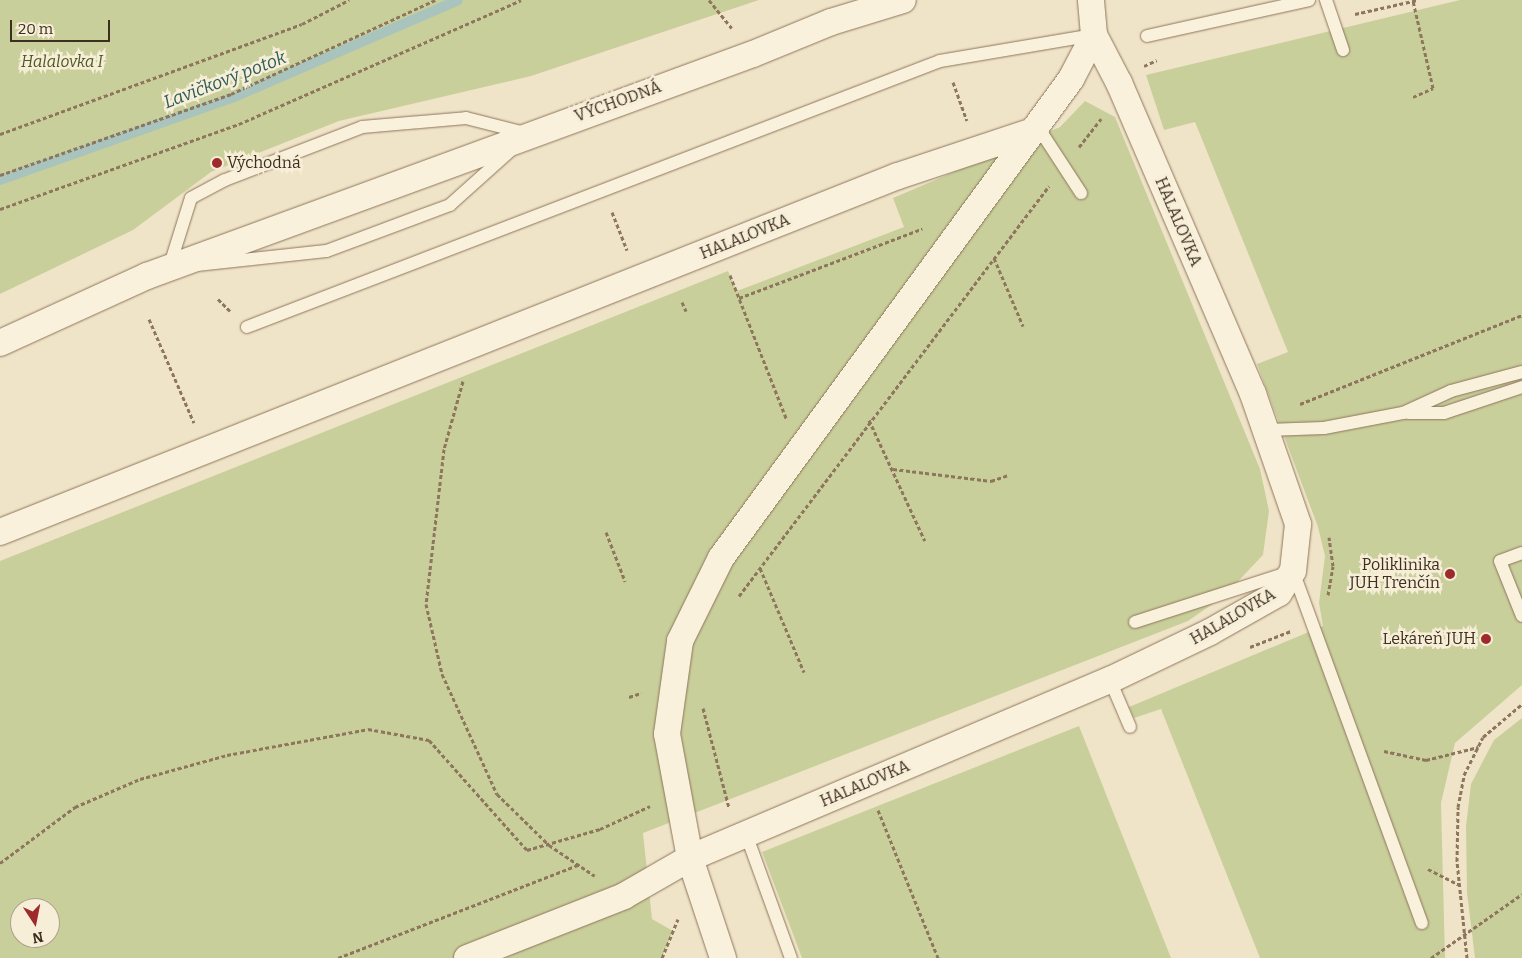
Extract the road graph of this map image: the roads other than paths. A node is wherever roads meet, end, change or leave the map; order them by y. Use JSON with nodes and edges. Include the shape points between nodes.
{"nodes":[{"id":1,"x":903,"y":0,"type":"edge"},
{"id":2,"x":1091,"y":0,"type":"edge"},
{"id":3,"x":1309,"y":0,"type":"edge"},
{"id":4,"x":1326,"y":0,"type":"edge"},
{"id":5,"x":1094,"y":35,"type":"junction"},
{"id":6,"x":1147,"y":36,"type":"dead end"},
{"id":7,"x":1343,"y":50,"type":"dead end"},
{"id":8,"x":1037,"y":128,"type":"junction"},
{"id":9,"x":529,"y":134,"type":"junction"},
{"id":10,"x":1081,"y":193,"type":"dead end"},
{"id":11,"x":169,"y":268,"type":"junction"},
{"id":12,"x":247,"y":327,"type":"dead end"},
{"id":13,"x":0,"y":343,"type":"edge"},
{"id":14,"x":1522,"y":372,"type":"edge"},
{"id":15,"x":1522,"y":387,"type":"edge"},
{"id":16,"x":1403,"y":413,"type":"junction"},
{"id":17,"x":1276,"y":429,"type":"junction"},
{"id":18,"x":0,"y":532,"type":"edge"},
{"id":19,"x":1522,"y":553,"type":"edge"},
{"id":20,"x":1293,"y":570,"type":"junction"},
{"id":21,"x":1522,"y":616,"type":"edge"},
{"id":22,"x":1135,"y":622,"type":"dead end"},
{"id":23,"x":1110,"y":680,"type":"junction"},
{"id":24,"x":1130,"y":727,"type":"dead end"},
{"id":25,"x":742,"y":836,"type":"junction"},
{"id":26,"x":690,"y":858,"type":"junction"},
{"id":27,"x":1422,"y":923,"type":"dead end"},
{"id":28,"x":467,"y":958,"type":"edge"},
{"id":29,"x":724,"y":958,"type":"edge"},
{"id":30,"x":791,"y":958,"type":"edge"}],
"edges":[{"from":1,"to":9,"type":"street","name":"VÝCHODNÁ","via":[[831,22]]},
{"from":2,"to":5,"type":"street","name":"HALALOVKA"},
{"from":3,"to":6,"type":"lane"},
{"from":4,"to":7,"type":"lane"},
{"from":5,"to":8,"type":"street","via":[[1071,79]]},
{"from":5,"to":12,"type":"lane","via":[[946,60]]},
{"from":5,"to":17,"type":"street","name":"HALALOVKA"},
{"from":8,"to":10,"type":"lane"},
{"from":8,"to":18,"type":"street","name":"HALALOVKA","via":[[898,176]]},
{"from":8,"to":26,"type":"street","via":[[721,558],[680,641],[667,734]]},
{"from":9,"to":11,"type":"street","name":"VÝCHODNÁ"},
{"from":9,"to":11,"type":"lane","via":[[450,204],[326,251]]},
{"from":9,"to":11,"type":"lane","via":[[466,118],[362,126],[232,177],[191,198]]},
{"from":11,"to":13,"type":"street","name":"VÝCHODNÁ"},
{"from":14,"to":16,"type":"lane","via":[[1451,391]]},
{"from":15,"to":16,"type":"lane","via":[[1444,413]]},
{"from":16,"to":17,"type":"lane","via":[[1324,428]]},
{"from":17,"to":20,"type":"street","name":"HALALOVKA","via":[[1298,524]]},
{"from":19,"to":21,"type":"lane","via":[[1500,562]]},
{"from":20,"to":22,"type":"lane"},
{"from":20,"to":23,"type":"street","name":"HALALOVKA","via":[[1279,592],[1210,632]]},
{"from":20,"to":27,"type":"lane"},
{"from":23,"to":24,"type":"lane"},
{"from":23,"to":25,"type":"street","name":"HALALOVKA"},
{"from":25,"to":26,"type":"street","name":"HALALOVKA"},
{"from":25,"to":30,"type":"lane"},
{"from":26,"to":28,"type":"street","name":"HALALOVKA","via":[[624,896]]},
{"from":26,"to":29,"type":"street"}]}
